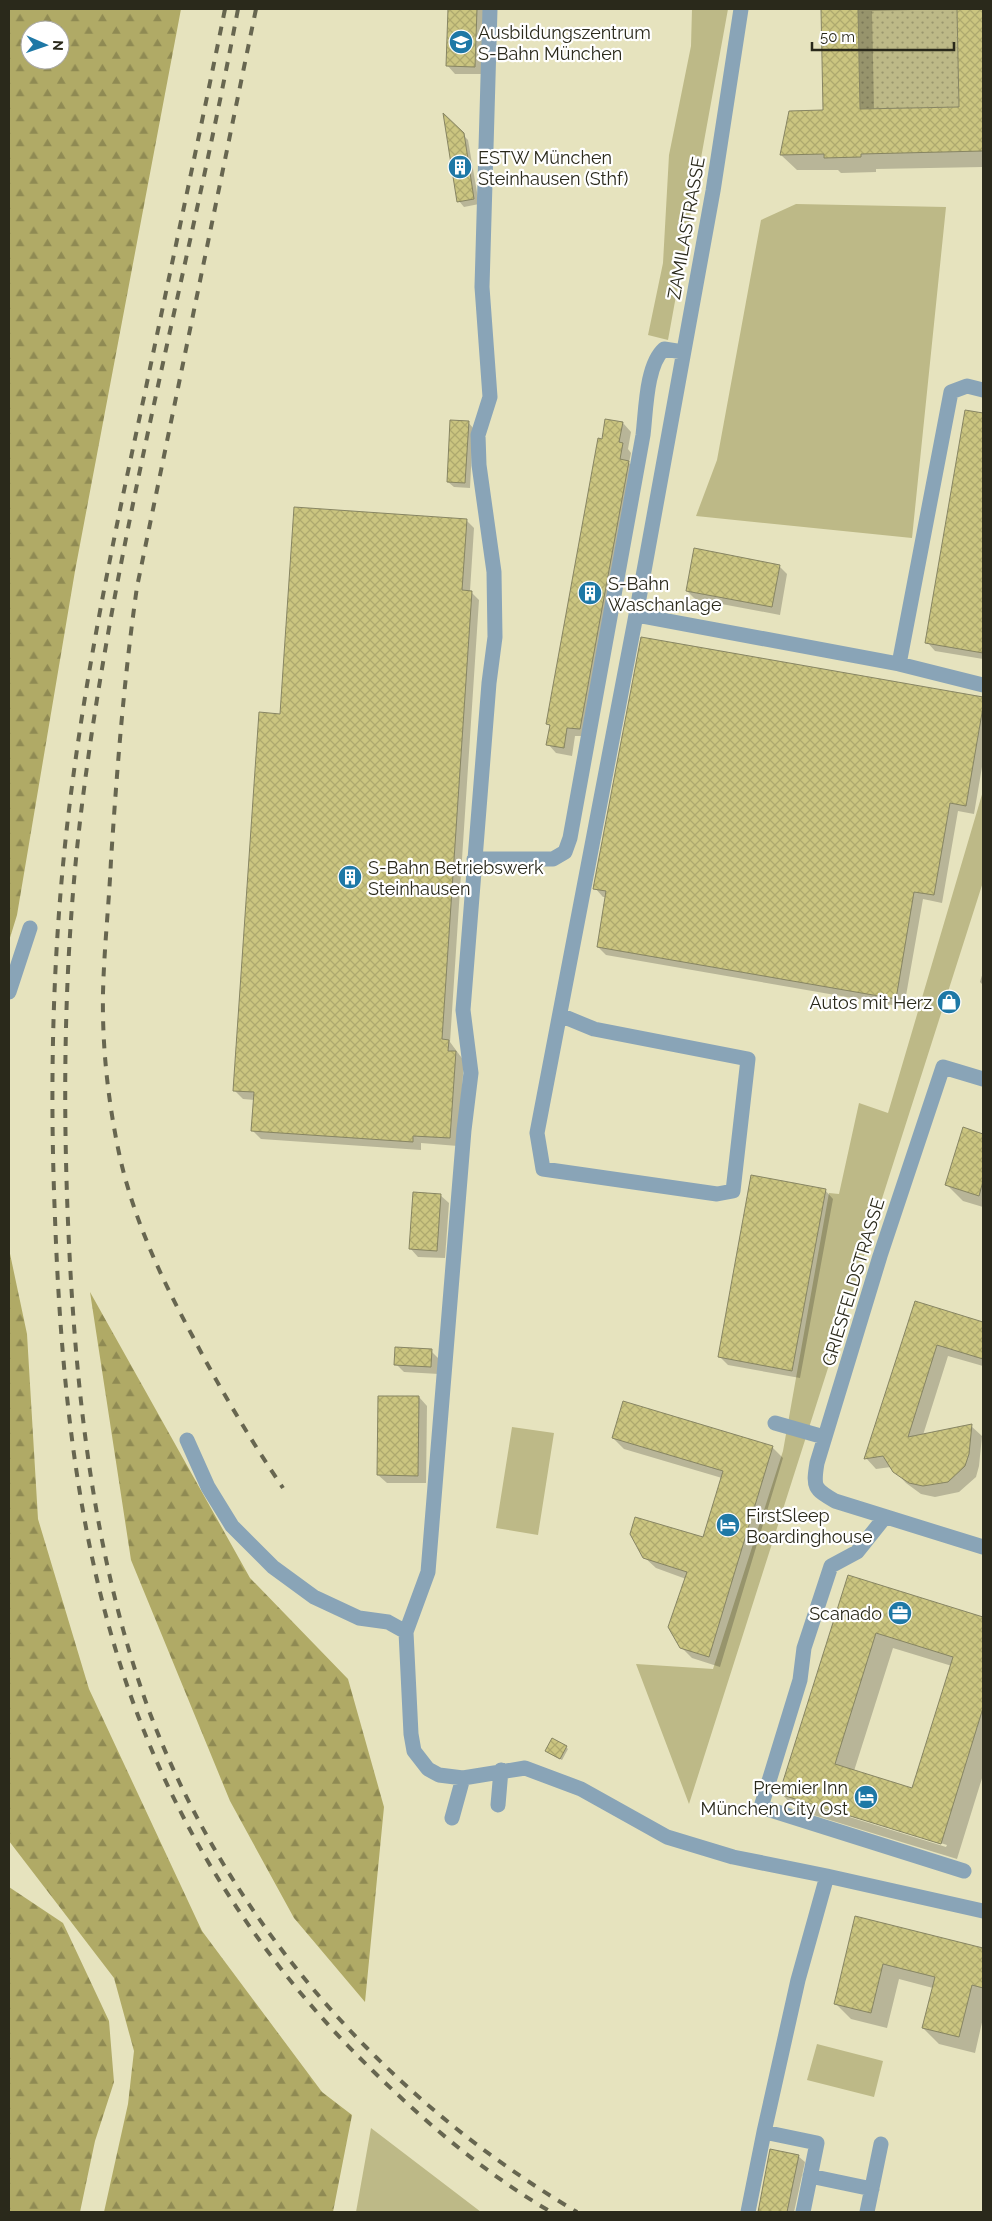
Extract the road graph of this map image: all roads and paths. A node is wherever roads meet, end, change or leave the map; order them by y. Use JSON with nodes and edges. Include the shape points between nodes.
{"nodes":[{"id":1,"x":490,"y":9,"type":"edge"},
{"id":2,"x":740,"y":9,"type":"edge"},
{"id":3,"x":683,"y":352,"type":"junction"},
{"id":4,"x":983,"y":390,"type":"edge"},
{"id":5,"x":636,"y":615,"type":"junction"},
{"id":6,"x":898,"y":664,"type":"junction"},
{"id":7,"x":983,"y":685,"type":"edge"},
{"id":8,"x":474,"y":859,"type":"junction"},
{"id":9,"x":30,"y":928,"type":"dead end"},
{"id":10,"x":9,"y":992,"type":"edge"},
{"id":11,"x":560,"y":1016,"type":"junction"},
{"id":12,"x":983,"y":1079,"type":"edge"},
{"id":13,"x":775,"y":1423,"type":"dead end"},
{"id":14,"x":824,"y":1437,"type":"junction"},
{"id":15,"x":187,"y":1440,"type":"dead end"},
{"id":16,"x":885,"y":1517,"type":"junction"},
{"id":17,"x":983,"y":1547,"type":"edge"},
{"id":18,"x":406,"y":1632,"type":"junction"},
{"id":19,"x":501,"y":1770,"type":"junction"},
{"id":20,"x":464,"y":1778,"type":"junction"},
{"id":21,"x":498,"y":1805,"type":"dead end"},
{"id":22,"x":452,"y":1818,"type":"dead end"},
{"id":23,"x":964,"y":1871,"type":"dead end"},
{"id":24,"x":827,"y":1876,"type":"junction"},
{"id":25,"x":983,"y":1911,"type":"edge"},
{"id":26,"x":764,"y":2132,"type":"junction"},
{"id":27,"x":881,"y":2144,"type":"dead end"},
{"id":28,"x":810,"y":2176,"type":"junction"},
{"id":29,"x":872,"y":2189,"type":"junction"},
{"id":30,"x":748,"y":2212,"type":"edge"},
{"id":31,"x":803,"y":2212,"type":"edge"},
{"id":32,"x":867,"y":2212,"type":"edge"}],
"edges":[{"from":1,"to":8,"type":"street","via":[[482,287],[490,397],[478,435],[494,572],[495,637]]},
{"from":2,"to":3,"type":"street","name":"ZAMILASTRASSE","via":[[716,173]]},
{"from":3,"to":5,"type":"street","name":"ZAMILASTRASSE"},
{"from":3,"to":8,"type":"street","via":[[664,349],[657,356],[651,372],[642,444],[565,852],[553,859]]},
{"from":4,"to":6,"type":"street","via":[[967,386],[951,392]]},
{"from":5,"to":6,"type":"street"},
{"from":5,"to":11,"type":"street","name":"ZAMILASTRASSE"},
{"from":6,"to":7,"type":"street"},
{"from":8,"to":18,"type":"street","via":[[463,1010],[471,1073],[428,1572]]},
{"from":9,"to":10,"type":"street"},
{"from":11,"to":11,"type":"street","name":"ZAMILASTRASSE","via":[[537,1133],[543,1169],[717,1194],[733,1191],[748,1059],[594,1030]]},
{"from":12,"to":14,"type":"street","name":"GRIESFELDSTRASSE","via":[[943,1067]]},
{"from":13,"to":14,"type":"street"},
{"from":14,"to":16,"type":"street","name":"GRIESFELDSTRASSE","via":[[814,1480],[818,1491],[835,1501]]},
{"from":15,"to":18,"type":"street","via":[[208,1487],[232,1526],[273,1567],[314,1597],[359,1618],[388,1622]]},
{"from":16,"to":17,"type":"street"},
{"from":16,"to":23,"type":"street","via":[[857,1552],[831,1566],[804,1648],[800,1680],[760,1807]]},
{"from":18,"to":20,"type":"street","via":[[414,1751],[428,1769],[439,1776]]},
{"from":19,"to":20,"type":"street"},
{"from":19,"to":21,"type":"street"},
{"from":19,"to":24,"type":"street","via":[[525,1768],[558,1779],[666,1837],[733,1857]]},
{"from":20,"to":22,"type":"street"},
{"from":24,"to":25,"type":"street"},
{"from":24,"to":26,"type":"street","via":[[798,1980]]},
{"from":26,"to":28,"type":"street","via":[[817,2143]]},
{"from":26,"to":30,"type":"street"},
{"from":27,"to":29,"type":"street"},
{"from":28,"to":29,"type":"street"},
{"from":28,"to":31,"type":"street"},
{"from":29,"to":32,"type":"street"}]}
